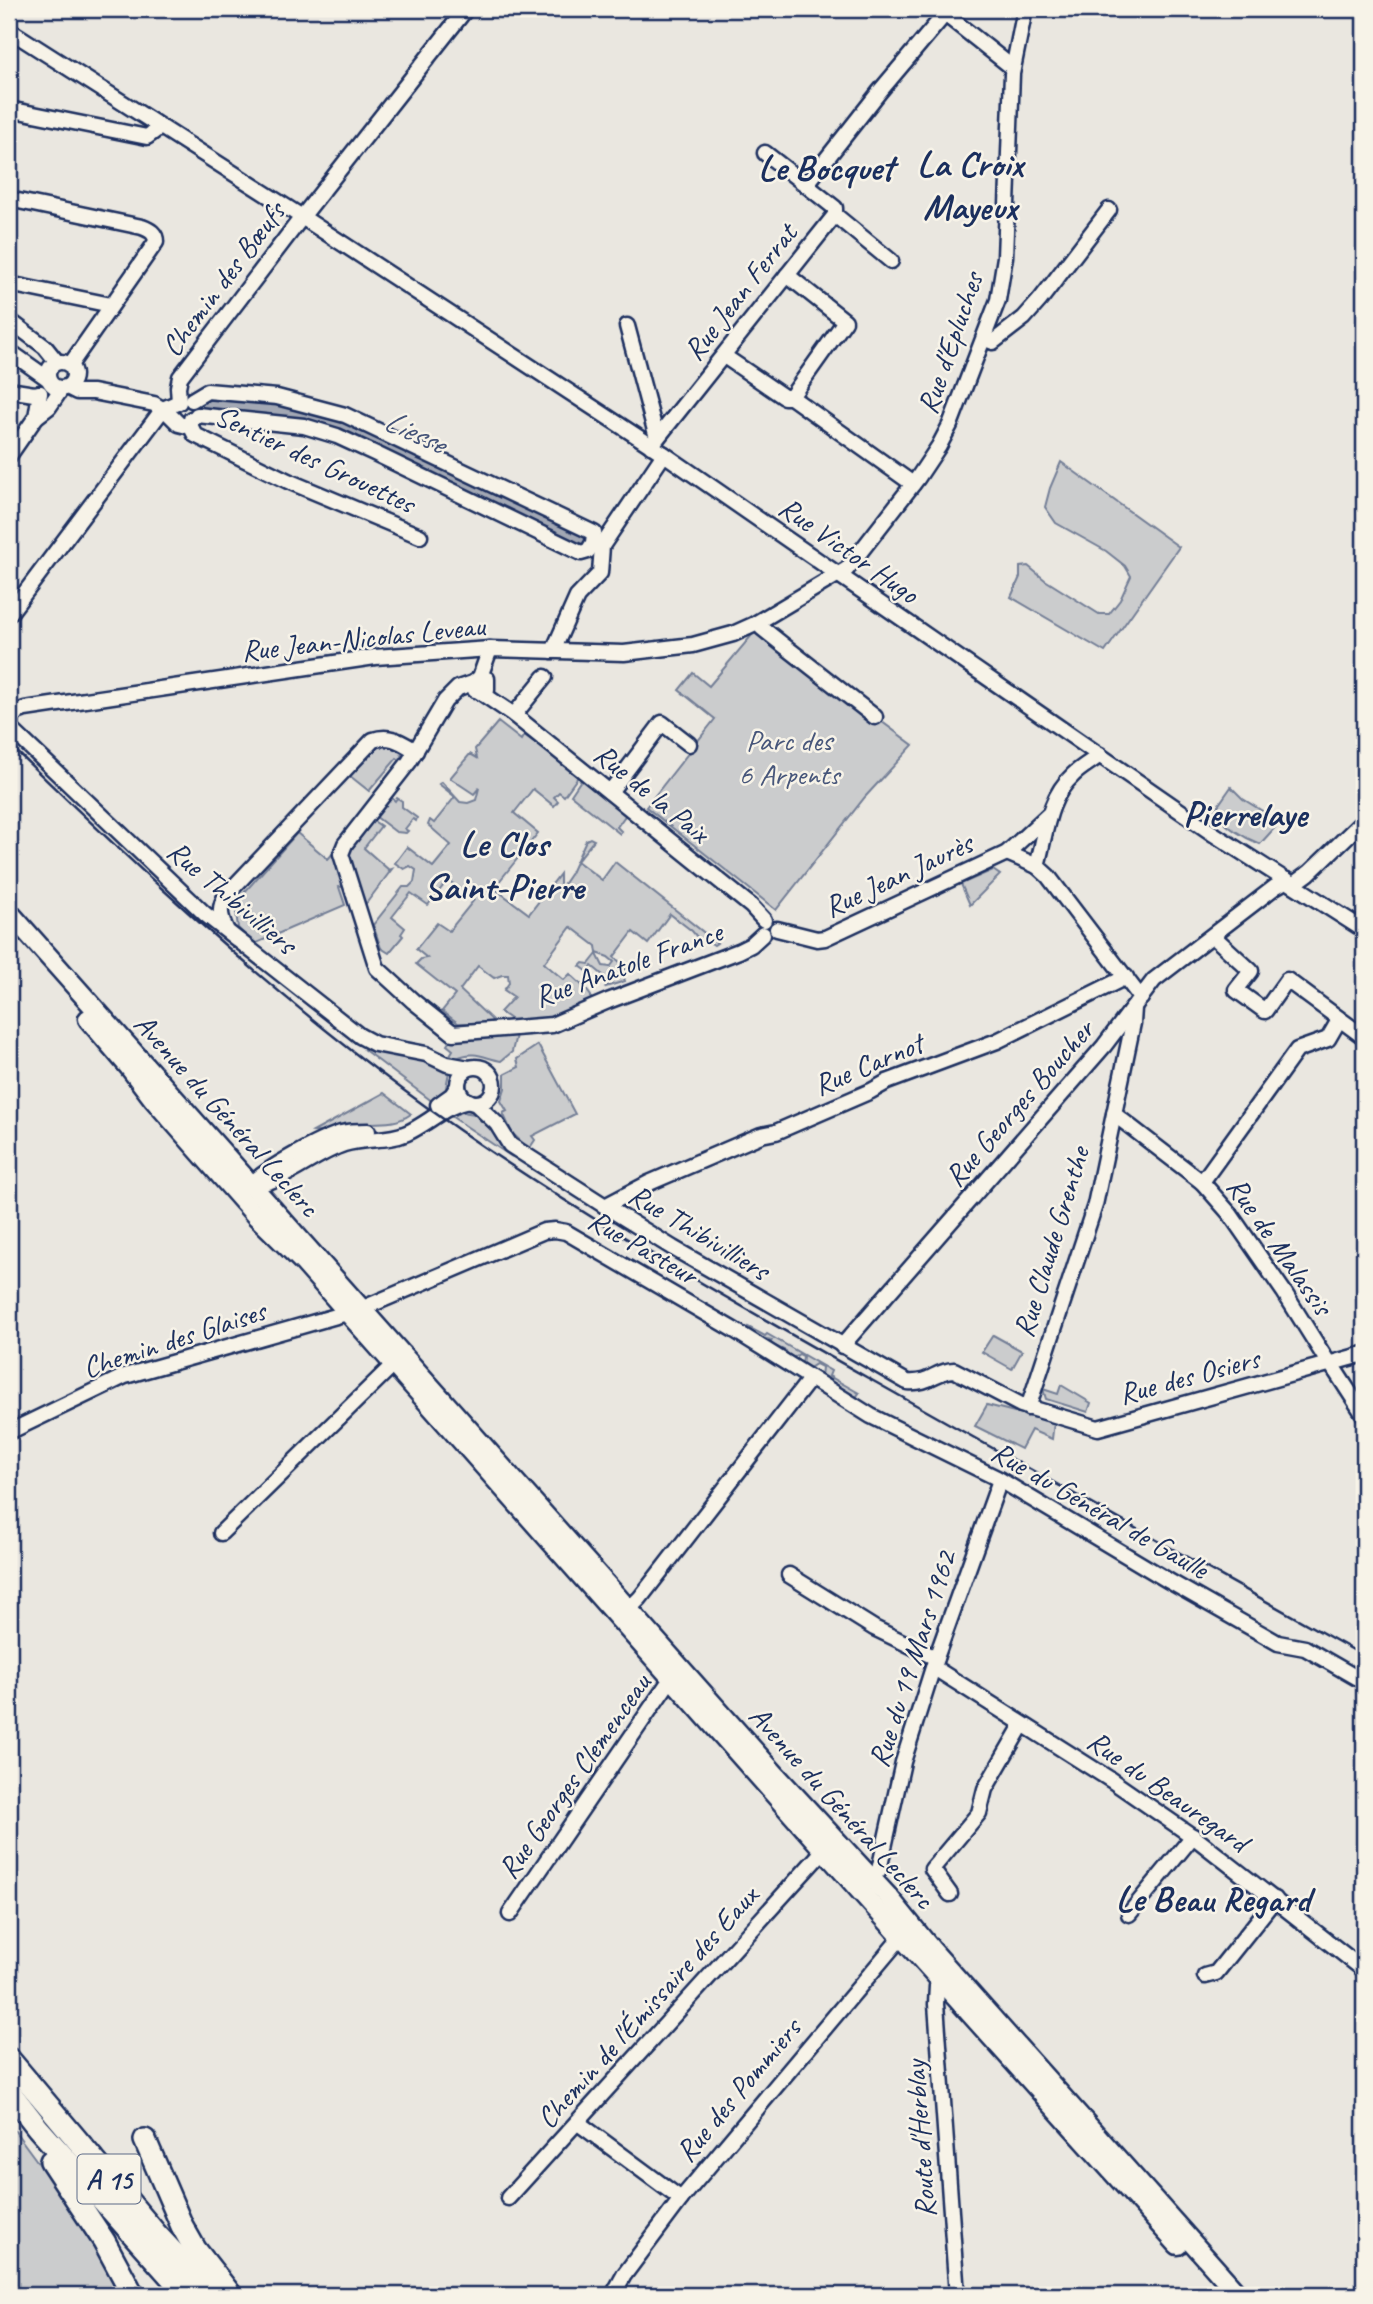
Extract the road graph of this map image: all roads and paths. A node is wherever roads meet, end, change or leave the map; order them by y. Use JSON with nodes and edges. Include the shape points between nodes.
{"nodes":[{"id":1,"x":466,"y":9,"type":"edge"},
{"id":2,"x":1024,"y":9,"type":"edge"},
{"id":3,"x":9,"y":30,"type":"edge"},
{"id":4,"x":1013,"y":68,"type":"junction"},
{"id":5,"x":9,"y":109,"type":"edge"},
{"id":6,"x":159,"y":128,"type":"junction"},
{"id":7,"x":765,"y":153,"type":"dead end"},
{"id":8,"x":806,"y":185,"type":"junction"},
{"id":9,"x":9,"y":199,"type":"edge"},
{"id":10,"x":1110,"y":210,"type":"dead end"},
{"id":11,"x":835,"y":215,"type":"junction"},
{"id":12,"x":302,"y":217,"type":"junction"},
{"id":13,"x":891,"y":261,"type":"dead end"},
{"id":14,"x":788,"y":275,"type":"junction"},
{"id":15,"x":9,"y":284,"type":"edge"},
{"id":16,"x":111,"y":305,"type":"junction"},
{"id":17,"x":9,"y":320,"type":"edge"},
{"id":18,"x":627,"y":326,"type":"dead end"},
{"id":19,"x":985,"y":339,"type":"junction"},
{"id":20,"x":9,"y":351,"type":"edge"},
{"id":21,"x":724,"y":356,"type":"junction"},
{"id":22,"x":67,"y":366,"type":"junction"},
{"id":23,"x":53,"y":386,"type":"junction"},
{"id":24,"x":9,"y":390,"type":"edge"},
{"id":25,"x":93,"y":392,"type":"junction"},
{"id":26,"x":791,"y":397,"type":"junction"},
{"id":27,"x":132,"y":400,"type":"junction"},
{"id":28,"x":186,"y":401,"type":"junction"},
{"id":29,"x":163,"y":409,"type":"junction"},
{"id":30,"x":37,"y":417,"type":"junction"},
{"id":31,"x":194,"y":421,"type":"junction"},
{"id":32,"x":145,"y":432,"type":"junction"},
{"id":33,"x":657,"y":446,"type":"junction"},
{"id":34,"x":9,"y":456,"type":"edge"},
{"id":35,"x":913,"y":484,"type":"junction"},
{"id":36,"x":420,"y":536,"type":"dead end"},
{"id":37,"x":838,"y":575,"type":"junction"},
{"id":38,"x":9,"y":614,"type":"edge"},
{"id":39,"x":759,"y":622,"type":"junction"},
{"id":40,"x":554,"y":651,"type":"junction"},
{"id":41,"x":489,"y":655,"type":"junction"},
{"id":42,"x":545,"y":677,"type":"dead end"},
{"id":43,"x":481,"y":684,"type":"junction"},
{"id":44,"x":510,"y":713,"type":"junction"},
{"id":45,"x":875,"y":717,"type":"dead end"},
{"id":46,"x":9,"y":721,"type":"edge"},
{"id":47,"x":9,"y":727,"type":"edge"},
{"id":48,"x":689,"y":744,"type":"dead end"},
{"id":49,"x":416,"y":751,"type":"junction"},
{"id":50,"x":1100,"y":755,"type":"junction"},
{"id":51,"x":610,"y":792,"type":"junction"},
{"id":52,"x":1048,"y":815,"type":"junction"},
{"id":53,"x":1364,"y":820,"type":"edge"},
{"id":54,"x":1007,"y":853,"type":"junction"},
{"id":55,"x":1252,"y":859,"type":"junction"},
{"id":56,"x":1037,"y":866,"type":"junction"},
{"id":57,"x":1291,"y":882,"type":"junction"},
{"id":58,"x":1248,"y":908,"type":"junction"},
{"id":59,"x":9,"y":912,"type":"edge"},
{"id":60,"x":223,"y":922,"type":"junction"},
{"id":61,"x":768,"y":927,"type":"junction"},
{"id":62,"x":9,"y":930,"type":"edge"},
{"id":63,"x":1364,"y":930,"type":"edge"},
{"id":64,"x":1213,"y":936,"type":"junction"},
{"id":65,"x":1126,"y":977,"type":"junction"},
{"id":66,"x":1137,"y":1003,"type":"junction"},
{"id":67,"x":82,"y":1004,"type":"junction"},
{"id":68,"x":1339,"y":1020,"type":"junction"},
{"id":69,"x":1364,"y":1037,"type":"edge"},
{"id":70,"x":447,"y":1064,"type":"junction"},
{"id":71,"x":469,"y":1068,"type":"junction"},
{"id":72,"x":458,"y":1084,"type":"junction"},
{"id":73,"x":493,"y":1091,"type":"junction"},
{"id":74,"x":472,"y":1102,"type":"junction"},
{"id":75,"x":1114,"y":1114,"type":"junction"},
{"id":76,"x":192,"y":1131,"type":"junction"},
{"id":77,"x":502,"y":1132,"type":"junction"},
{"id":78,"x":1202,"y":1182,"type":"junction"},
{"id":79,"x":251,"y":1185,"type":"junction"},
{"id":80,"x":605,"y":1206,"type":"junction"},
{"id":81,"x":250,"y":1209,"type":"junction"},
{"id":82,"x":354,"y":1311,"type":"junction"},
{"id":83,"x":842,"y":1346,"type":"junction"},
{"id":84,"x":1364,"y":1353,"type":"edge"},
{"id":85,"x":402,"y":1362,"type":"junction"},
{"id":86,"x":1330,"y":1364,"type":"junction"},
{"id":87,"x":810,"y":1379,"type":"junction"},
{"id":88,"x":1028,"y":1408,"type":"junction"},
{"id":89,"x":1364,"y":1415,"type":"edge"},
{"id":90,"x":9,"y":1432,"type":"edge"},
{"id":91,"x":1000,"y":1480,"type":"junction"},
{"id":92,"x":221,"y":1532,"type":"dead end"},
{"id":93,"x":789,"y":1575,"type":"dead end"},
{"id":94,"x":621,"y":1610,"type":"junction"},
{"id":95,"x":934,"y":1662,"type":"junction"},
{"id":96,"x":678,"y":1675,"type":"junction"},
{"id":97,"x":1364,"y":1682,"type":"edge"},
{"id":98,"x":1022,"y":1725,"type":"junction"},
{"id":99,"x":1193,"y":1836,"type":"junction"},
{"id":100,"x":824,"y":1850,"type":"junction"},
{"id":101,"x":871,"y":1891,"type":"junction"},
{"id":102,"x":950,"y":1894,"type":"dead end"},
{"id":103,"x":1275,"y":1899,"type":"junction"},
{"id":104,"x":510,"y":1914,"type":"dead end"},
{"id":105,"x":1129,"y":1914,"type":"dead end"},
{"id":106,"x":906,"y":1931,"type":"junction"},
{"id":107,"x":1364,"y":1970,"type":"edge"},
{"id":108,"x":1205,"y":1976,"type":"dead end"},
{"id":109,"x":947,"y":1977,"type":"junction"},
{"id":110,"x":9,"y":2059,"type":"edge"},
{"id":111,"x":9,"y":2091,"type":"edge"},
{"id":112,"x":577,"y":2122,"type":"junction"},
{"id":113,"x":38,"y":2128,"type":"junction"},
{"id":114,"x":145,"y":2140,"type":"dead end"},
{"id":115,"x":508,"y":2198,"type":"dead end"},
{"id":116,"x":681,"y":2199,"type":"junction"},
{"id":117,"x":132,"y":2295,"type":"edge"},
{"id":118,"x":187,"y":2295,"type":"edge"},
{"id":119,"x":213,"y":2295,"type":"edge"},
{"id":120,"x":232,"y":2295,"type":"edge"},
{"id":121,"x":613,"y":2295,"type":"edge"},
{"id":122,"x":957,"y":2295,"type":"edge"},
{"id":123,"x":1223,"y":2295,"type":"edge"},
{"id":124,"x":1239,"y":2295,"type":"edge"}],
"edges":[{"from":1,"to":12,"type":"street","name":"Chemin des Bœufs"},
{"from":2,"to":4,"type":"street","name":"Rue d'Epluches"},
{"from":3,"to":6,"type":"street","name":"Rue Victor Hugo"},
{"from":4,"to":8,"type":"street","name":"Rue Jean Ferrat","via":[[945,15]]},
{"from":4,"to":19,"type":"street","name":"Rue d'Epluches","via":[[1005,257]]},
{"from":5,"to":6,"type":"street","via":[[147,136]]},
{"from":6,"to":12,"type":"street","name":"Rue Victor Hugo"},
{"from":7,"to":8,"type":"street"},
{"from":8,"to":11,"type":"street","name":"Rue Jean Ferrat","via":[[835,208]]},
{"from":9,"to":16,"type":"street","via":[[153,233],[156,243]]},
{"from":10,"to":19,"type":"street","via":[[1024,318],[993,342]]},
{"from":11,"to":13,"type":"street"},
{"from":11,"to":14,"type":"street","name":"Rue Jean Ferrat"},
{"from":12,"to":28,"type":"street","name":"Chemin des Bœufs","via":[[180,377],[178,387]]},
{"from":12,"to":33,"type":"street","name":"Rue Victor Hugo"},
{"from":14,"to":21,"type":"street","name":"Rue Jean Ferrat"},
{"from":14,"to":26,"type":"street","via":[[845,321]]},
{"from":15,"to":16,"type":"street"},
{"from":16,"to":22,"type":"street"},
{"from":17,"to":22,"type":"street"},
{"from":18,"to":33,"type":"street"},
{"from":19,"to":35,"type":"street","name":"Rue d'Epluches","via":[[950,425]]},
{"from":20,"to":23,"type":"street"},
{"from":21,"to":26,"type":"street","via":[[784,397]]},
{"from":21,"to":33,"type":"street","name":"Rue Jean Ferrat"},
{"from":22,"to":23,"type":"street","via":[[50,367]]},
{"from":22,"to":23,"type":"street","via":[[74,378]]},
{"from":22,"to":25,"type":"street"},
{"from":23,"to":24,"type":"street","name":"Sentier des Grouettes","via":[[34,394]]},
{"from":23,"to":25,"type":"street","name":"Sentier des Grouettes"},
{"from":23,"to":30,"type":"street"},
{"from":23,"to":30,"type":"street","via":[[49,407]]},
{"from":25,"to":27,"type":"street","name":"Sentier des Grouettes"},
{"from":26,"to":35,"type":"street"},
{"from":27,"to":29,"type":"street","name":"Sentier des Grouettes"},
{"from":27,"to":32,"type":"street","via":[[142,414]]},
{"from":28,"to":29,"type":"street","name":"Chemin des Bœufs"},
{"from":28,"to":31,"type":"street"},
{"from":28,"to":31,"type":"street","via":[[207,391],[277,397],[345,415],[594,533],[593,542],[588,551],[581,552],[320,430]]},
{"from":29,"to":31,"type":"street","name":"Sentier des Grouettes","via":[[179,424]]},
{"from":29,"to":32,"type":"street","name":"Chemin des Bœufs"},
{"from":30,"to":34,"type":"street"},
{"from":31,"to":36,"type":"street","name":"Sentier des Grouettes","via":[[195,435],[288,481]]},
{"from":32,"to":38,"type":"street","name":"Chemin des Bœufs"},
{"from":33,"to":37,"type":"street","name":"Rue Victor Hugo"},
{"from":33,"to":40,"type":"street","name":"Rue Jean Ferrat","via":[[601,546],[600,573],[577,597]]},
{"from":35,"to":37,"type":"street","name":"Rue d'Epluches"},
{"from":37,"to":39,"type":"street","name":"Rue Jean-Nicolas Leveau"},
{"from":37,"to":50,"type":"street","name":"Rue Victor Hugo"},
{"from":39,"to":40,"type":"street","name":"Rue Jean-Nicolas Leveau","via":[[693,645],[624,653]]},
{"from":39,"to":45,"type":"street"},
{"from":40,"to":41,"type":"street","name":"Rue Jean-Nicolas Leveau"},
{"from":41,"to":43,"type":"street","via":[[482,667]]},
{"from":41,"to":46,"type":"street","name":"Rue Jean-Nicolas Leveau","via":[[375,657],[25,709]]},
{"from":42,"to":44,"type":"street"},
{"from":43,"to":44,"type":"street","name":"Rue de la Paix"},
{"from":43,"to":49,"type":"street","name":"Rue Anatole France","via":[[462,686],[450,695]]},
{"from":44,"to":51,"type":"street","name":"Rue de la Paix"},
{"from":47,"to":60,"type":"street","name":"Rue Thibivilliers","via":[[205,914]]},
{"from":48,"to":51,"type":"street","via":[[662,723]]},
{"from":49,"to":60,"type":"street","via":[[394,739],[373,740],[226,894],[221,902]]},
{"from":49,"to":61,"type":"street","name":"Rue Anatole France","via":[[341,854],[377,968],[453,1033],[552,1025],[739,951]]},
{"from":50,"to":52,"type":"street","via":[[1073,775]]},
{"from":50,"to":55,"type":"street","name":"Rue Victor Hugo"},
{"from":51,"to":61,"type":"street","name":"Rue de la Paix","via":[[751,906]]},
{"from":52,"to":54,"type":"street"},
{"from":52,"to":56,"type":"street"},
{"from":53,"to":57,"type":"street","name":"Rue Georges Boucher","via":[[1309,873]]},
{"from":54,"to":56,"type":"street","name":"Rue Jean Jaurès"},
{"from":54,"to":61,"type":"street","name":"Rue Jean Jaurès","via":[[825,938]]},
{"from":55,"to":57,"type":"street","name":"Rue Victor Hugo"},
{"from":55,"to":58,"type":"street","name":"Rue Georges Boucher","via":[[1262,886]]},
{"from":56,"to":65,"type":"street"},
{"from":57,"to":58,"type":"street","name":"Rue Georges Boucher"},
{"from":57,"to":63,"type":"street","name":"Rue Victor Hugo"},
{"from":58,"to":64,"type":"street","name":"Rue Georges Boucher"},
{"from":59,"to":67,"type":"main road","name":"Avenue du Général Leclerc"},
{"from":60,"to":70,"type":"street","name":"Rue Thibivilliers","via":[[360,1036]]},
{"from":62,"to":67,"type":"main road","name":"Avenue du Général Leclerc"},
{"from":64,"to":66,"type":"street","name":"Rue Georges Boucher","via":[[1154,980]]},
{"from":64,"to":68,"type":"street","via":[[1251,971],[1236,990],[1265,1011],[1287,980]]},
{"from":65,"to":66,"type":"street"},
{"from":65,"to":80,"type":"street","name":"Rue Carnot","via":[[997,1041],[761,1135]]},
{"from":66,"to":75,"type":"street","name":"Rue Claude Grenthe"},
{"from":66,"to":83,"type":"street","name":"Rue Georges Boucher"},
{"from":67,"to":76,"type":"main road","name":"Avenue du Général Leclerc"},
{"from":67,"to":76,"type":"main road","name":"Avenue du Général Leclerc","via":[[147,1091]]},
{"from":68,"to":69,"type":"street"},
{"from":68,"to":78,"type":"street","via":[[1328,1039],[1297,1050]]},
{"from":70,"to":71,"type":"street","name":"Rue Thibivilliers"},
{"from":70,"to":72,"type":"street"},
{"from":71,"to":72,"type":"street"},
{"from":71,"to":73,"type":"street","via":[[489,1073]]},
{"from":72,"to":74,"type":"street","via":[[462,1096]]},
{"from":72,"to":79,"type":"street","via":[[447,1099],[403,1126],[348,1132],[326,1140],[267,1171]]},
{"from":73,"to":74,"type":"street","via":[[486,1099]]},
{"from":73,"to":77,"type":"street"},
{"from":74,"to":77,"type":"street","name":"Rue Thibivilliers"},
{"from":74,"to":79,"type":"street","via":[[449,1107],[404,1135],[343,1144],[266,1184]]},
{"from":75,"to":78,"type":"street","name":"Rue de Malassis"},
{"from":75,"to":88,"type":"street","name":"Rue Claude Grenthe","via":[[1096,1205]]},
{"from":76,"to":79,"type":"main road","name":"Avenue du Général Leclerc"},
{"from":76,"to":81,"type":"main road","name":"Avenue du Général Leclerc"},
{"from":77,"to":80,"type":"street","name":"Rue Thibivilliers","via":[[510,1145]]},
{"from":78,"to":86,"type":"street","name":"Rue de Malassis","via":[[1230,1214]]},
{"from":79,"to":81,"type":"main road"},
{"from":79,"to":82,"type":"main road","name":"Avenue du Général Leclerc"},
{"from":80,"to":83,"type":"street","name":"Rue Thibivilliers"},
{"from":81,"to":82,"type":"main road","name":"Avenue du Général Leclerc"},
{"from":82,"to":85,"type":"main road","name":"Avenue du Général Leclerc"},
{"from":82,"to":87,"type":"street","name":"Rue Pasteur","via":[[555,1230],[566,1232],[698,1309]]},
{"from":82,"to":90,"type":"street","name":"Chemin des Glaises","via":[[125,1376]]},
{"from":83,"to":88,"type":"street","name":"Rue Thibivilliers","via":[[907,1382],[923,1382],[954,1370]]},
{"from":84,"to":86,"type":"street","name":"Rue des Osiers"},
{"from":85,"to":92,"type":"street"},
{"from":85,"to":94,"type":"main road","name":"Avenue du Général Leclerc"},
{"from":86,"to":88,"type":"street","name":"Rue des Osiers","via":[[1098,1428]]},
{"from":86,"to":89,"type":"street","name":"Rue de Malassis"},
{"from":87,"to":91,"type":"street","name":"Rue du Général de Gaulle","via":[[871,1416]]},
{"from":87,"to":94,"type":"street"},
{"from":91,"to":95,"type":"street","name":"Rue du 19 Mars 1962"},
{"from":91,"to":97,"type":"street","name":"Rue du Général de Gaulle","via":[[1278,1643],[1305,1648]]},
{"from":93,"to":95,"type":"street","name":"Rue du Beauregard"},
{"from":94,"to":96,"type":"main road","name":"Avenue du Général Leclerc"},
{"from":95,"to":98,"type":"street","name":"Rue du Beauregard"},
{"from":95,"to":101,"type":"street","name":"Rue du 19 Mars 1962"},
{"from":96,"to":100,"type":"main road","name":"Avenue du Général Leclerc"},
{"from":96,"to":101,"type":"main road","name":"Avenue du Général Leclerc"},
{"from":96,"to":104,"type":"street","name":"Rue Georges Clemenceau"},
{"from":98,"to":99,"type":"street","name":"Rue du Beauregard"},
{"from":98,"to":102,"type":"street","via":[[985,1789],[979,1813],[932,1869]]},
{"from":99,"to":103,"type":"street","name":"Rue du Beauregard"},
{"from":99,"to":105,"type":"street"},
{"from":100,"to":101,"type":"main road","name":"Avenue du Général Leclerc"},
{"from":100,"to":112,"type":"street","name":"Chemin de l'Émissaire des Eaux"},
{"from":101,"to":106,"type":"main road","name":"Avenue du Général Leclerc"},
{"from":103,"to":107,"type":"street","name":"Rue du Beauregard"},
{"from":103,"to":108,"type":"street","via":[[1216,1973]]},
{"from":106,"to":109,"type":"main road","name":"Avenue du Général Leclerc"},
{"from":106,"to":116,"type":"street","name":"Rue des Pommiers"},
{"from":109,"to":122,"type":"street","name":"Route d'Herblay","via":[[937,1986],[936,2004]]},
{"from":109,"to":123,"type":"main road","name":"Avenue du Général Leclerc"},
{"from":109,"to":124,"type":"main road","name":"Avenue du Général Leclerc"},
{"from":110,"to":119,"type":"highway","number":"A 15"},
{"from":111,"to":113,"type":"highway","number":"A 15"},
{"from":112,"to":115,"type":"street","name":"Chemin de l'Émissaire des Eaux"},
{"from":112,"to":116,"type":"street"},
{"from":113,"to":117,"type":"highway","via":[[37,2142],[97,2230]]},
{"from":113,"to":118,"type":"highway","number":"A 15"},
{"from":114,"to":120,"type":"highway","via":[[182,2226]]},
{"from":116,"to":121,"type":"street","name":"Rue des Pommiers"}]}
